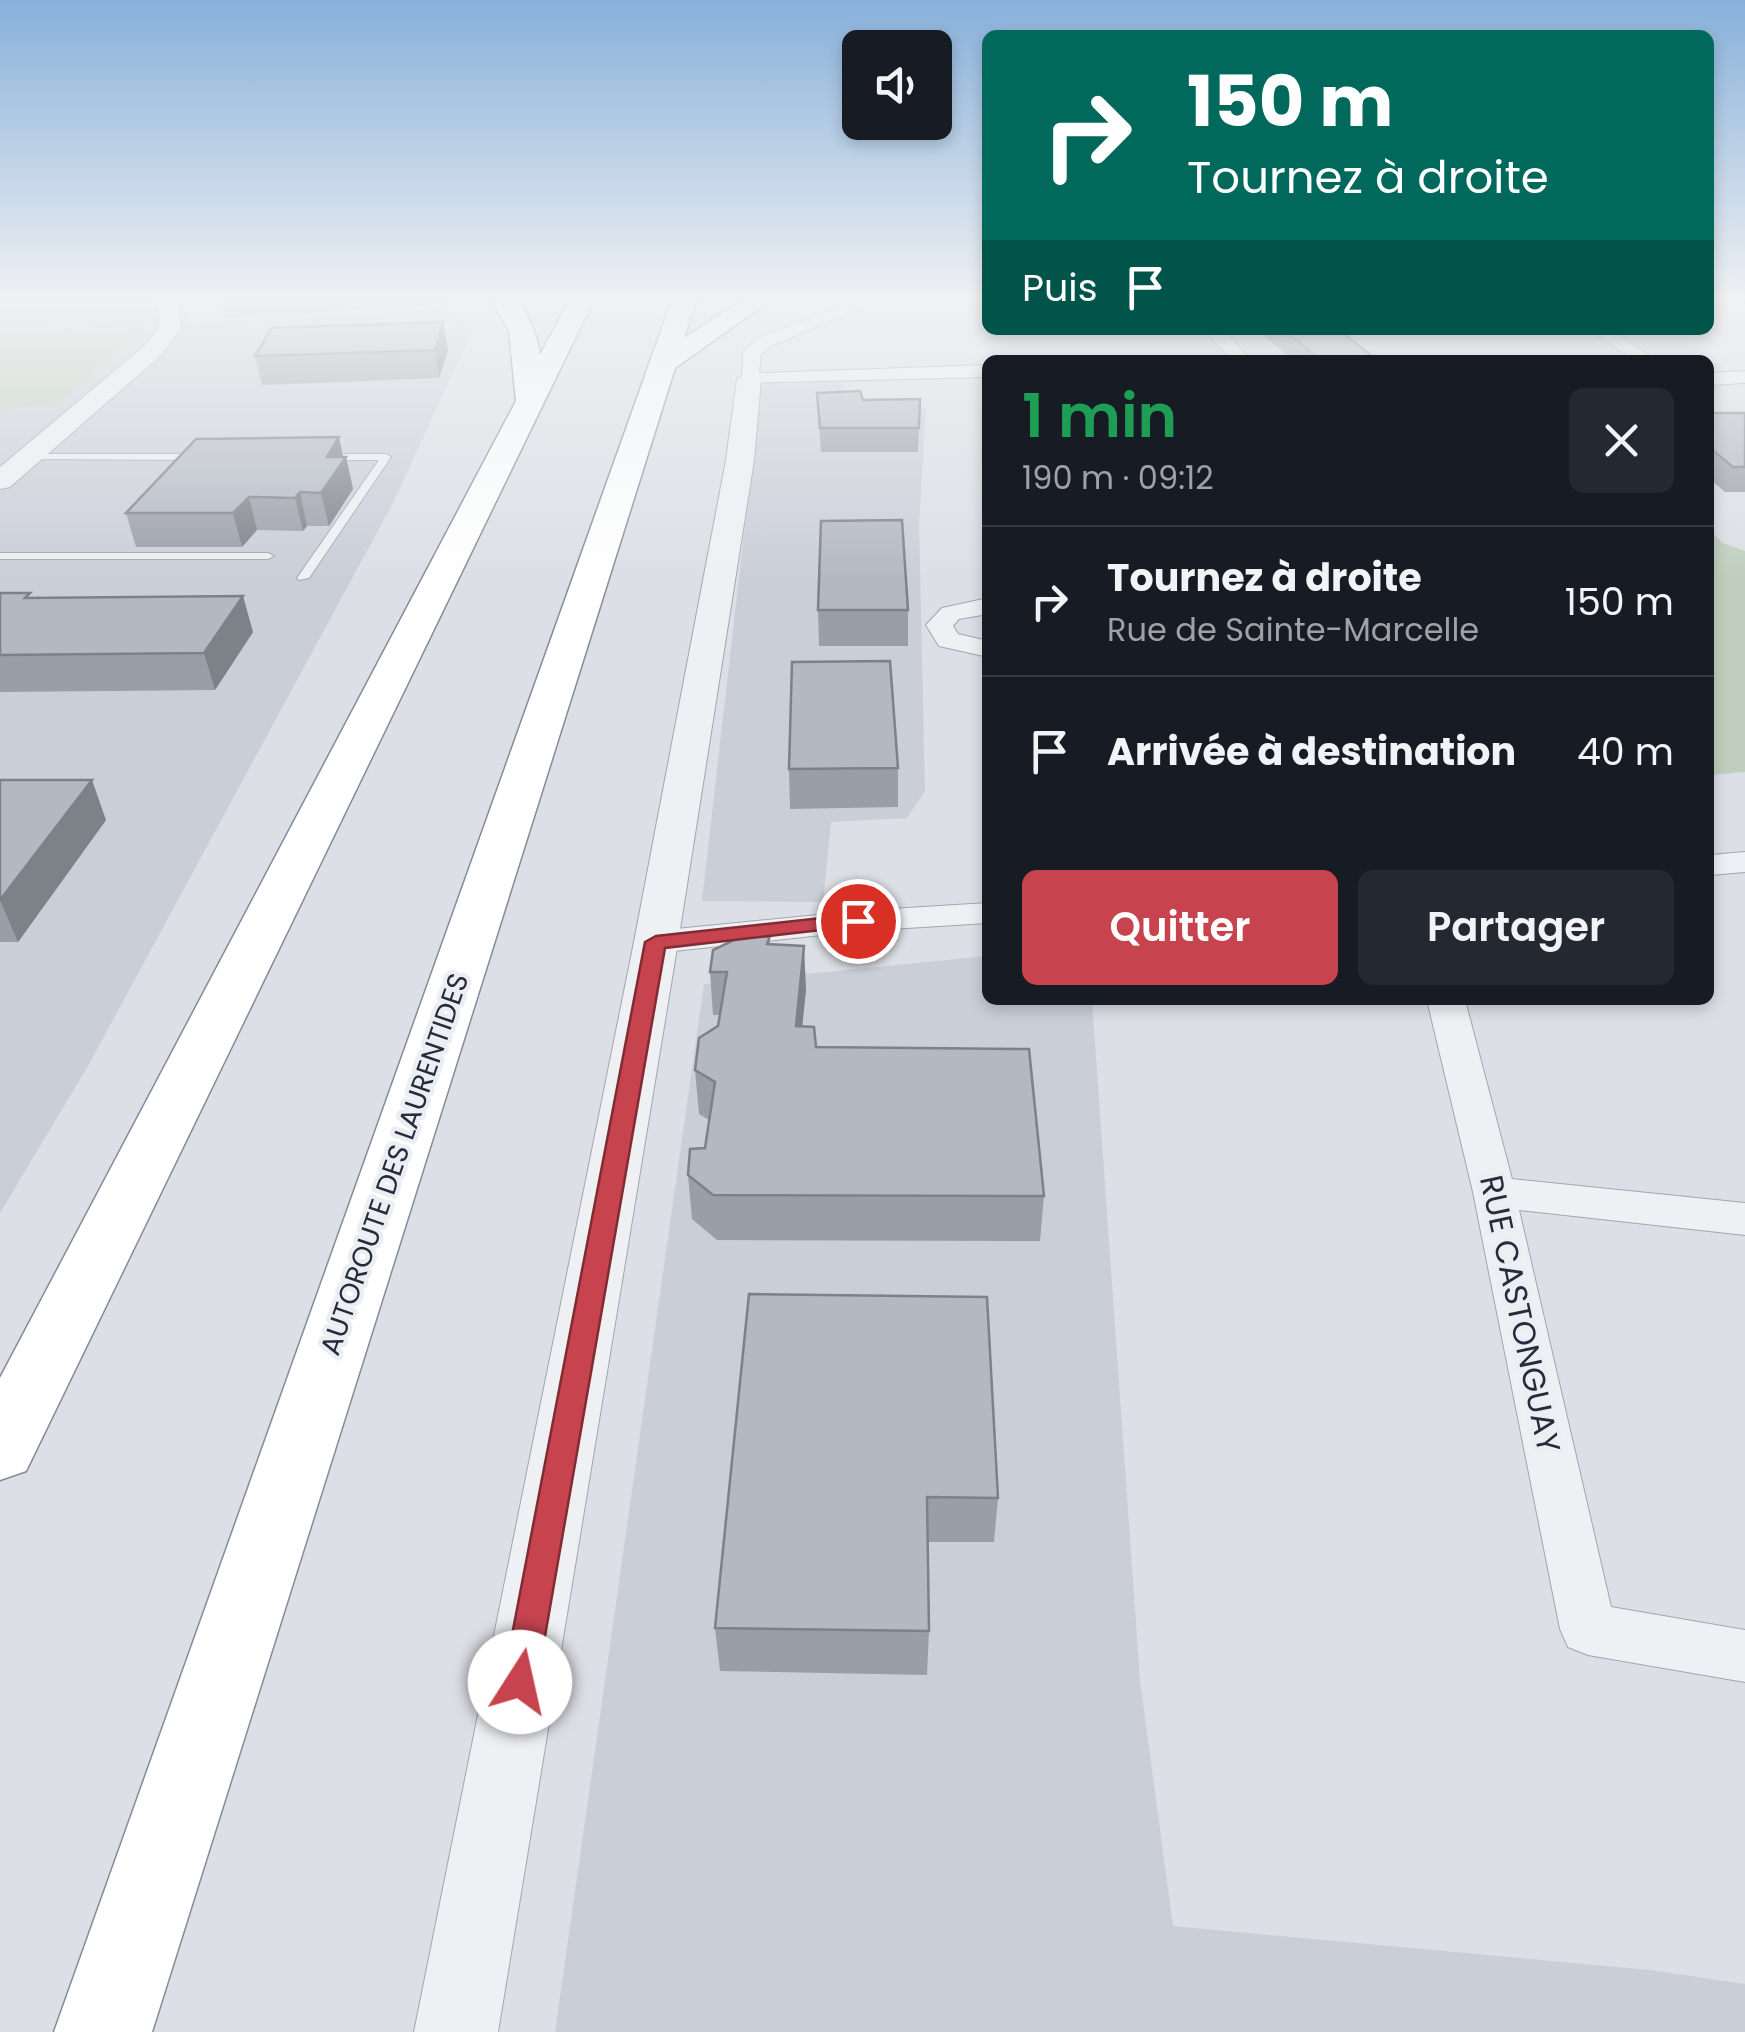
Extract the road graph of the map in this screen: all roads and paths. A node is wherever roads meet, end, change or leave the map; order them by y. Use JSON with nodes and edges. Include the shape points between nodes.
{"nodes":[{"id":1,"x":104,"y":392,"type":"edge"},
{"id":2,"x":529,"y":392,"type":"edge"},
{"id":3,"x":534,"y":392,"type":"edge"},
{"id":4,"x":652,"y":392,"type":"edge"},
{"id":5,"x":747,"y":392,"type":"edge"},
{"id":6,"x":530,"y":400,"type":"junction"},
{"id":7,"x":29,"y":456,"type":"junction"},
{"id":8,"x":211,"y":457,"type":"edge"},
{"id":9,"x":308,"y":457,"type":"edge"},
{"id":10,"x":0,"y":482,"type":"edge"},
{"id":11,"x":0,"y":556,"type":"edge"},
{"id":12,"x":268,"y":556,"type":"dead end"},
{"id":13,"x":303,"y":578,"type":"dead end"},
{"id":14,"x":982,"y":607,"type":"edge"},
{"id":15,"x":982,"y":648,"type":"edge"},
{"id":16,"x":1745,"y":862,"type":"edge"},
{"id":17,"x":1714,"y":865,"type":"edge"},
{"id":18,"x":982,"y":912,"type":"edge"},
{"id":19,"x":656,"y":942,"type":"junction"},
{"id":20,"x":1447,"y":1005,"type":"edge"},
{"id":21,"x":1494,"y":1192,"type":"junction"},
{"id":22,"x":1745,"y":1219,"type":"edge"},
{"id":23,"x":0,"y":1449,"type":"edge"},
{"id":24,"x":1745,"y":1656,"type":"edge"},
{"id":25,"x":102,"y":2032,"type":"edge"},
{"id":26,"x":456,"y":2032,"type":"edge"}],
"edges":[{"from":1,"to":7,"type":"street"},
{"from":2,"to":6,"type":"highway"},
{"from":3,"to":6,"type":"highway"},
{"from":4,"to":25,"type":"highway","name":"AUTOROUTE DES LAURENTIDES"},
{"from":5,"to":19,"type":"street"},
{"from":6,"to":23,"type":"highway"},
{"from":7,"to":8,"type":"lane"},
{"from":7,"to":10,"type":"street"},
{"from":9,"to":13,"type":"lane","via":[[386,457]]},
{"from":11,"to":12,"type":"lane"},
{"from":14,"to":15,"type":"street","via":[[951,612],[939,625],[948,640]]},
{"from":16,"to":17,"type":"street"},
{"from":18,"to":19,"type":"street"},
{"from":19,"to":26,"type":"street"},
{"from":20,"to":21,"type":"street","name":"RUE CASTONGUAY"},
{"from":21,"to":22,"type":"street"},
{"from":21,"to":24,"type":"street","name":"RUE CASTONGUAY","via":[[1588,1628]]}]}
